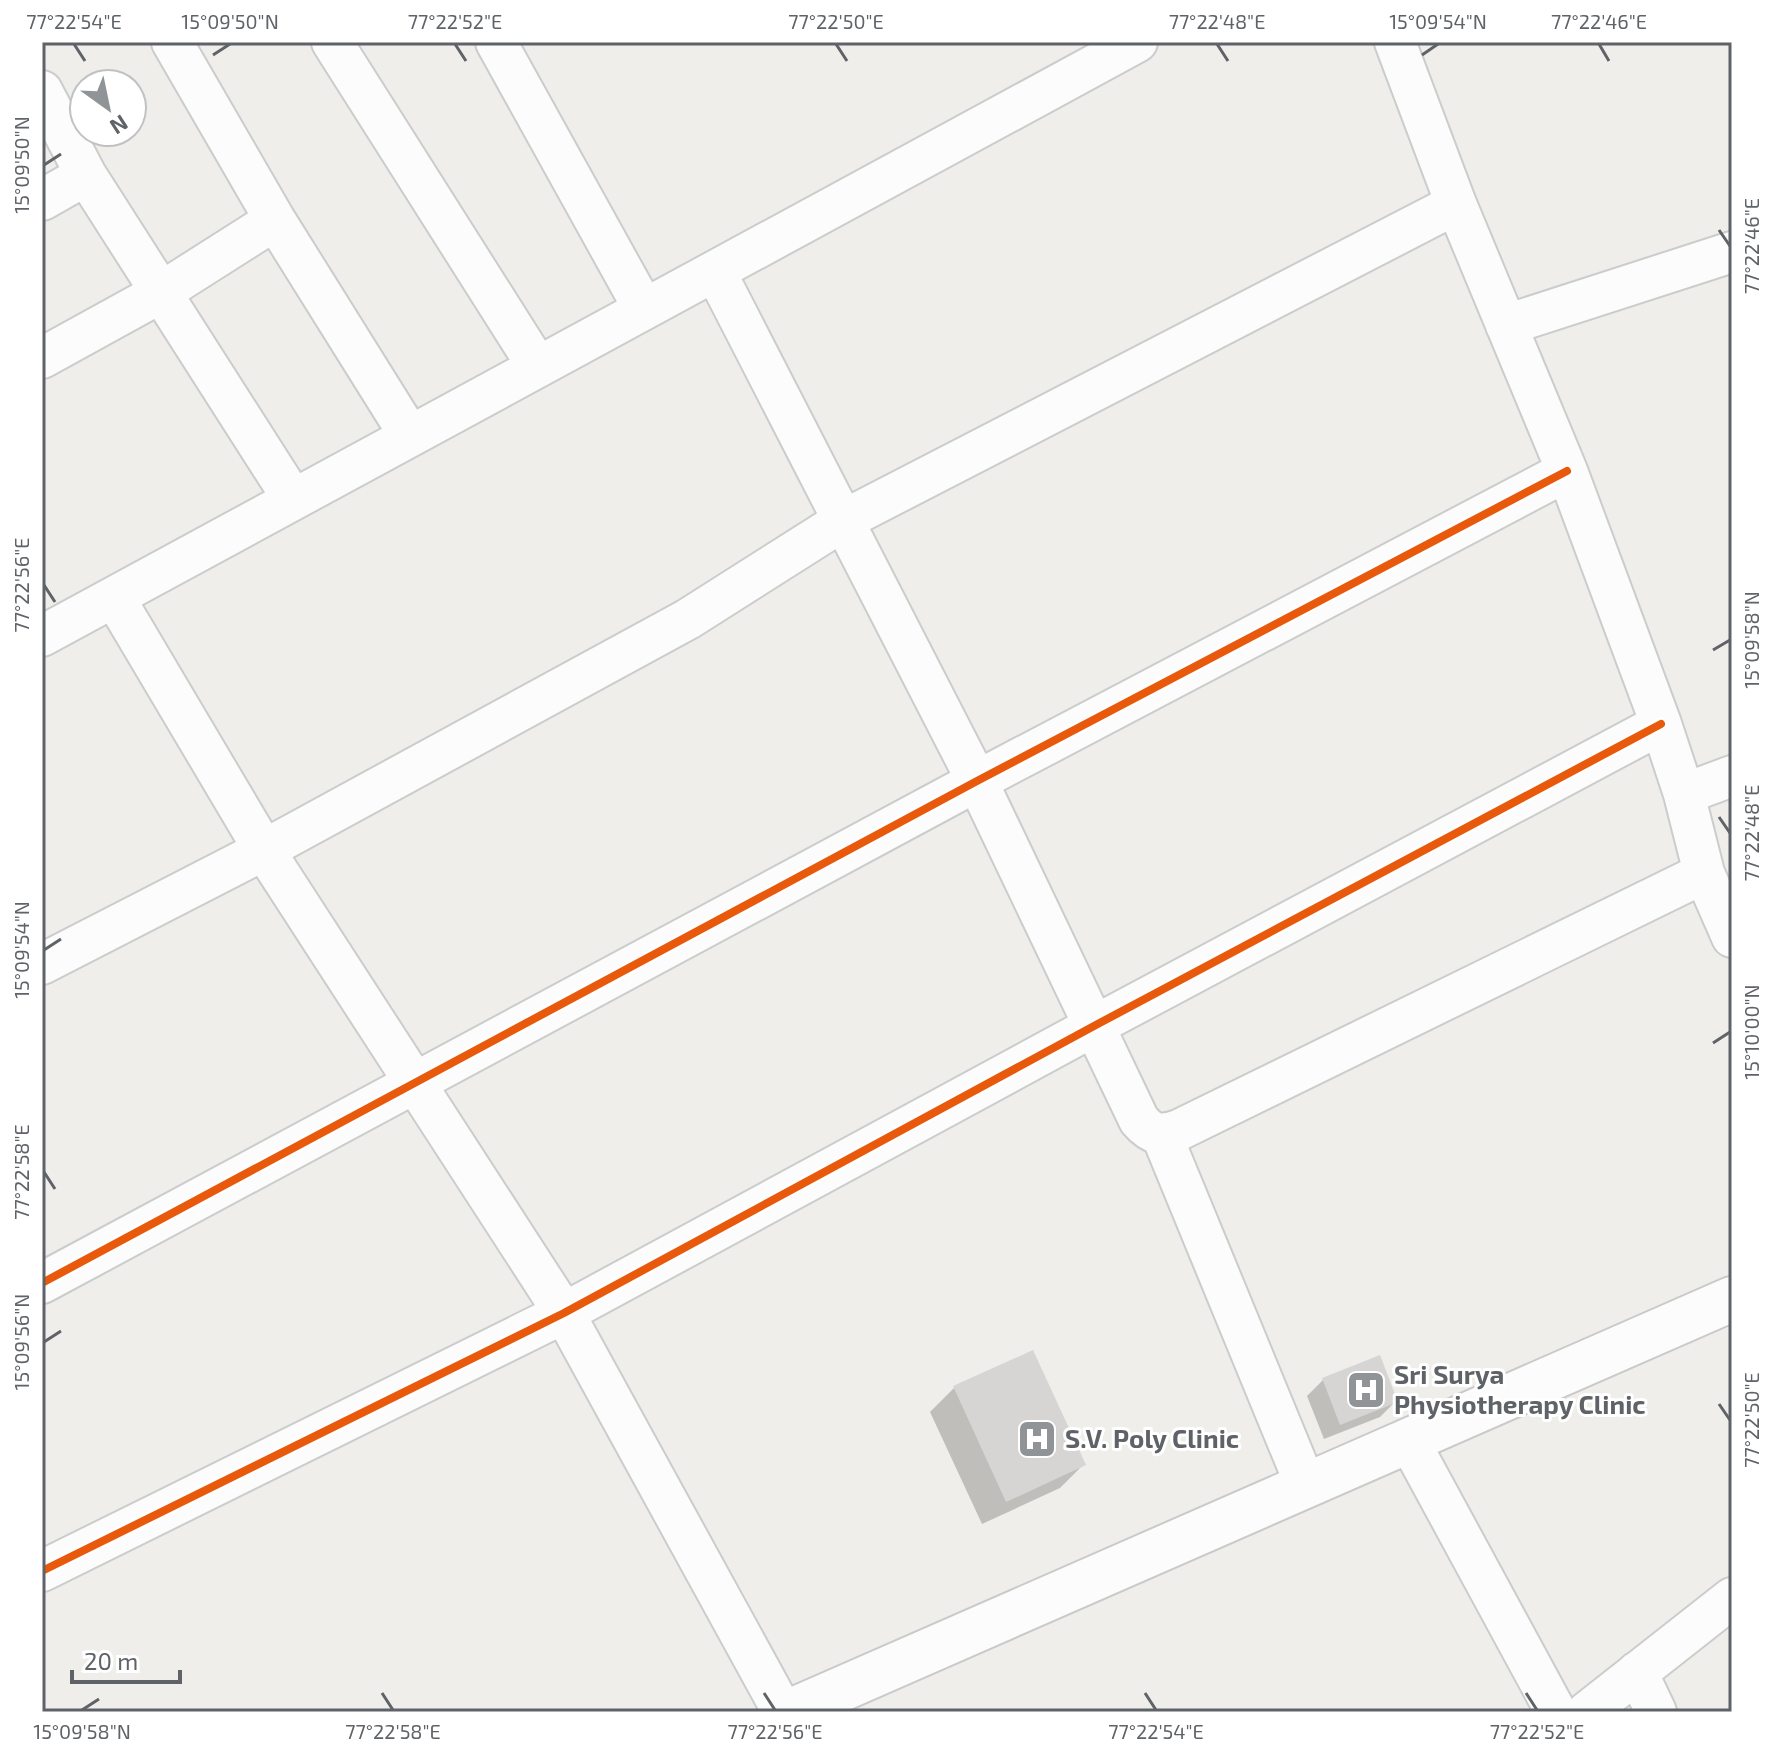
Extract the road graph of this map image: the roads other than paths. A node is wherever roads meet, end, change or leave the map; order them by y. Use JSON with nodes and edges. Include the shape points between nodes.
{"nodes":[{"id":1,"x":172,"y":42,"type":"edge"},
{"id":2,"x":332,"y":42,"type":"edge"},
{"id":3,"x":496,"y":42,"type":"edge"},
{"id":4,"x":1137,"y":42,"type":"edge"},
{"id":5,"x":1395,"y":42,"type":"edge"},
{"id":6,"x":42,"y":91,"type":"edge"},
{"id":7,"x":86,"y":175,"type":"junction"},
{"id":8,"x":42,"y":200,"type":"edge"},
{"id":9,"x":1456,"y":204,"type":"junction"},
{"id":10,"x":275,"y":220,"type":"junction"},
{"id":11,"x":1732,"y":252,"type":"edge"},
{"id":12,"x":715,"y":271,"type":"junction"},
{"id":13,"x":160,"y":293,"type":"junction"},
{"id":14,"x":644,"y":309,"type":"junction"},
{"id":15,"x":1506,"y":325,"type":"junction"},
{"id":16,"x":42,"y":358,"type":"edge"},
{"id":17,"x":538,"y":367,"type":"junction"},
{"id":18,"x":410,"y":436,"type":"junction"},
{"id":19,"x":1567,"y":471,"type":"junction"},
{"id":20,"x":293,"y":499,"type":"junction"},
{"id":21,"x":844,"y":520,"type":"junction"},
{"id":22,"x":114,"y":597,"type":"junction"},
{"id":23,"x":42,"y":636,"type":"edge"},
{"id":24,"x":1661,"y":724,"type":"junction"},
{"id":25,"x":1732,"y":776,"type":"edge"},
{"id":26,"x":977,"y":781,"type":"junction"},
{"id":27,"x":1684,"y":794,"type":"junction"},
{"id":28,"x":264,"y":850,"type":"junction"},
{"id":29,"x":1704,"y":873,"type":"junction"},
{"id":30,"x":1732,"y":937,"type":"edge"},
{"id":31,"x":42,"y":964,"type":"edge"},
{"id":32,"x":1094,"y":1026,"type":"junction"},
{"id":33,"x":416,"y":1084,"type":"junction"},
{"id":34,"x":1162,"y":1136,"type":"junction"},
{"id":35,"x":42,"y":1283,"type":"edge"},
{"id":36,"x":1732,"y":1299,"type":"edge"},
{"id":37,"x":564,"y":1313,"type":"junction"},
{"id":38,"x":1409,"y":1441,"type":"junction"},
{"id":39,"x":1306,"y":1486,"type":"junction"},
{"id":40,"x":42,"y":1571,"type":"edge"},
{"id":41,"x":1732,"y":1598,"type":"edge"},
{"id":42,"x":1637,"y":1672,"type":"junction"},
{"id":43,"x":783,"y":1712,"type":"edge"},
{"id":44,"x":789,"y":1712,"type":"edge"},
{"id":45,"x":1556,"y":1712,"type":"edge"},
{"id":46,"x":1587,"y":1712,"type":"edge"},
{"id":47,"x":1656,"y":1712,"type":"edge"}],
"edges":[{"from":1,"to":10,"type":"street"},
{"from":2,"to":17,"type":"street"},
{"from":3,"to":14,"type":"street"},
{"from":4,"to":12,"type":"street"},
{"from":5,"to":9,"type":"street"},
{"from":6,"to":7,"type":"street"},
{"from":7,"to":8,"type":"street"},
{"from":7,"to":13,"type":"street"},
{"from":9,"to":15,"type":"street"},
{"from":9,"to":21,"type":"street"},
{"from":10,"to":13,"type":"street"},
{"from":10,"to":18,"type":"street"},
{"from":11,"to":15,"type":"street"},
{"from":12,"to":14,"type":"street"},
{"from":12,"to":21,"type":"street"},
{"from":13,"to":16,"type":"street"},
{"from":13,"to":20,"type":"street"},
{"from":14,"to":17,"type":"street"},
{"from":15,"to":19,"type":"street"},
{"from":17,"to":18,"type":"street"},
{"from":18,"to":20,"type":"street"},
{"from":19,"to":24,"type":"street"},
{"from":19,"to":26,"type":"street"},
{"from":20,"to":22,"type":"street"},
{"from":21,"to":26,"type":"street"},
{"from":21,"to":28,"type":"street","via":[[688,619]]},
{"from":22,"to":23,"type":"street"},
{"from":22,"to":28,"type":"street"},
{"from":24,"to":27,"type":"street"},
{"from":24,"to":32,"type":"street"},
{"from":25,"to":27,"type":"street"},
{"from":26,"to":32,"type":"street"},
{"from":26,"to":33,"type":"street"},
{"from":27,"to":29,"type":"street"},
{"from":28,"to":31,"type":"street"},
{"from":28,"to":33,"type":"street"},
{"from":29,"to":30,"type":"street"},
{"from":29,"to":34,"type":"street"},
{"from":32,"to":34,"type":"street","via":[[1139,1120],[1149,1132]]},
{"from":32,"to":37,"type":"street"},
{"from":33,"to":35,"type":"street"},
{"from":33,"to":37,"type":"street"},
{"from":34,"to":39,"type":"street"},
{"from":36,"to":38,"type":"street"},
{"from":37,"to":40,"type":"street"},
{"from":37,"to":43,"type":"street"},
{"from":38,"to":39,"type":"street"},
{"from":38,"to":45,"type":"street"},
{"from":39,"to":44,"type":"street"},
{"from":41,"to":42,"type":"street"},
{"from":42,"to":46,"type":"street"},
{"from":42,"to":47,"type":"street"}]}
